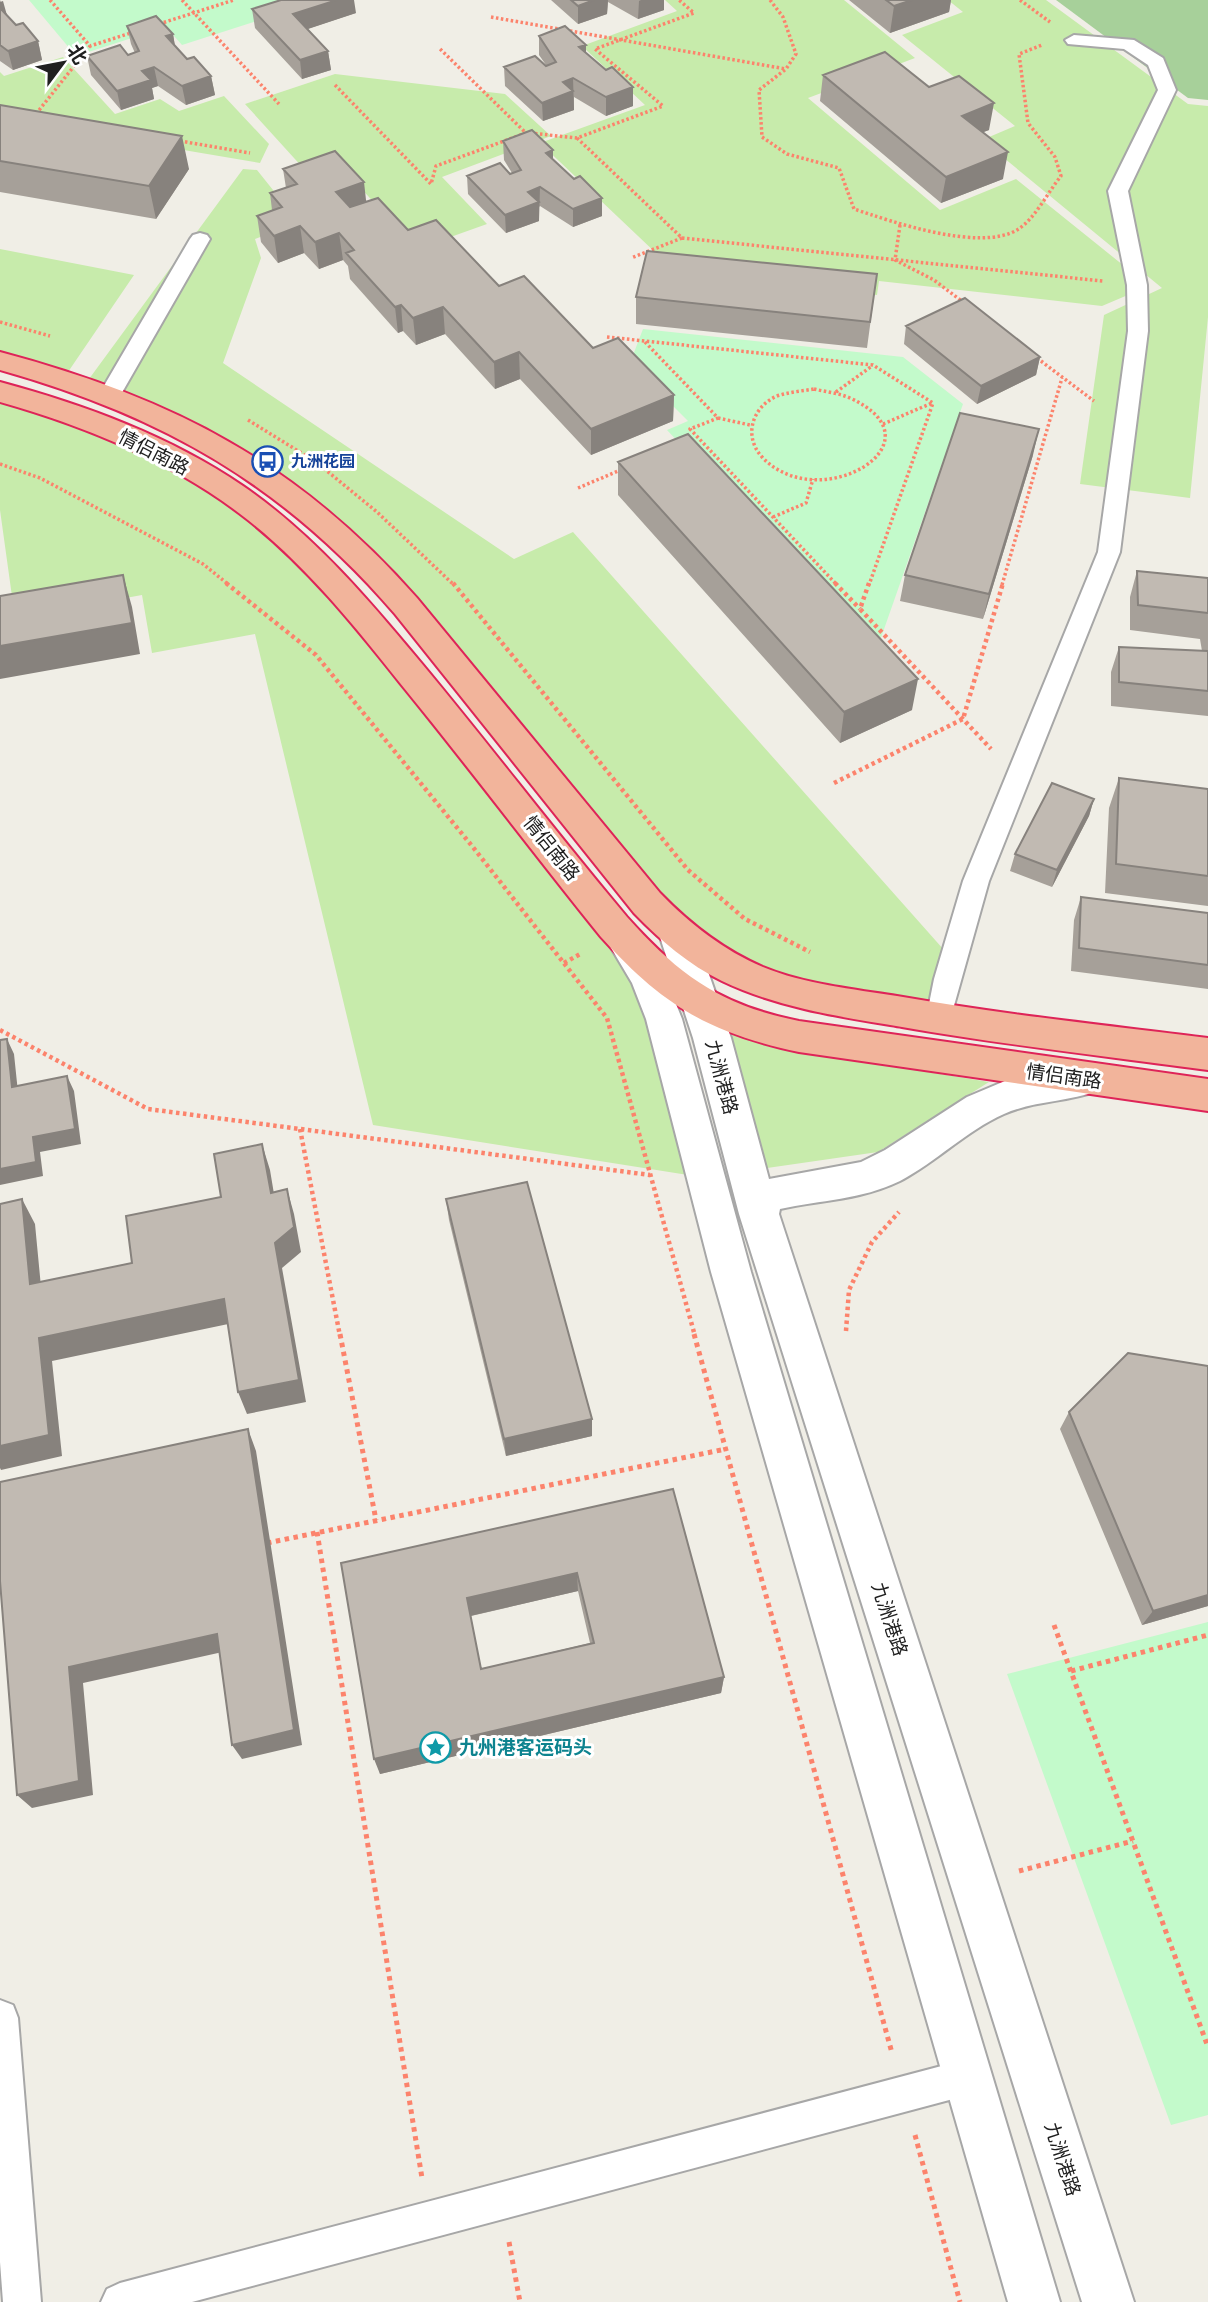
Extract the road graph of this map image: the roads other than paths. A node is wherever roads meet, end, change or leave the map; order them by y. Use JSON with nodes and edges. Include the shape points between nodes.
{"nodes":[{"id":1,"x":1074,"y":40,"type":"road end"},
{"id":2,"x":200,"y":239,"type":"dead end"},
{"id":3,"x":0,"y":361,"type":"edge"},
{"id":4,"x":0,"y":392,"type":"edge"},
{"id":5,"x":109,"y":396,"type":"junction"},
{"id":6,"x":620,"y":933,"type":"junction"},
{"id":7,"x":677,"y":934,"type":"junction"},
{"id":8,"x":701,"y":1003,"type":"junction"},
{"id":9,"x":939,"y":1019,"type":"junction"},
{"id":10,"x":1208,"y":1054,"type":"edge"},
{"id":11,"x":1084,"y":1080,"type":"junction"},
{"id":12,"x":1208,"y":1095,"type":"edge"},
{"id":13,"x":759,"y":1214,"type":"junction"},
{"id":14,"x":0,"y":2018,"type":"edge"},
{"id":15,"x":968,"y":2077,"type":"junction"},
{"id":16,"x":22,"y":2302,"type":"edge"},
{"id":17,"x":120,"y":2302,"type":"edge"},
{"id":18,"x":1034,"y":2302,"type":"edge"},
{"id":19,"x":1108,"y":2302,"type":"edge"}],
"edges":[{"from":1,"to":9,"type":"lane","via":[[1128,44],[1156,62],[1167,90],[1118,191],[1137,285],[1138,331],[1126,425],[1108,552],[976,881]]},
{"from":2,"to":5,"type":"lane"},
{"from":3,"to":5,"type":"highway","name":"情侣南路"},
{"from":4,"to":6,"type":"highway","name":"情侣南路","via":[[120,434],[168,457],[258,512],[376,630]]},
{"from":5,"to":7,"type":"highway","name":"情侣南路","via":[[245,464],[338,534],[387,583]]},
{"from":6,"to":8,"type":"highway","name":"情侣南路"},
{"from":6,"to":15,"type":"street","via":[[648,979],[664,1019],[735,1285]]},
{"from":7,"to":8,"type":"street","name":"九洲港路"},
{"from":7,"to":9,"type":"highway","name":"情侣南路","via":[[737,971],[773,985]]},
{"from":8,"to":11,"type":"highway","name":"情侣南路","via":[[732,1018],[794,1035]]},
{"from":8,"to":13,"type":"street","name":"九洲港路"},
{"from":9,"to":10,"type":"highway","name":"情侣南路"},
{"from":11,"to":12,"type":"highway","name":"情侣南路"},
{"from":11,"to":13,"type":"street","via":[[1023,1092],[983,1106],[893,1165],[868,1177],[819,1188],[782,1190],[765,1197]]},
{"from":13,"to":19,"type":"street","name":"九洲港路"},
{"from":14,"to":16,"type":"lane"},
{"from":15,"to":17,"type":"lane"},
{"from":15,"to":18,"type":"street"}]}
